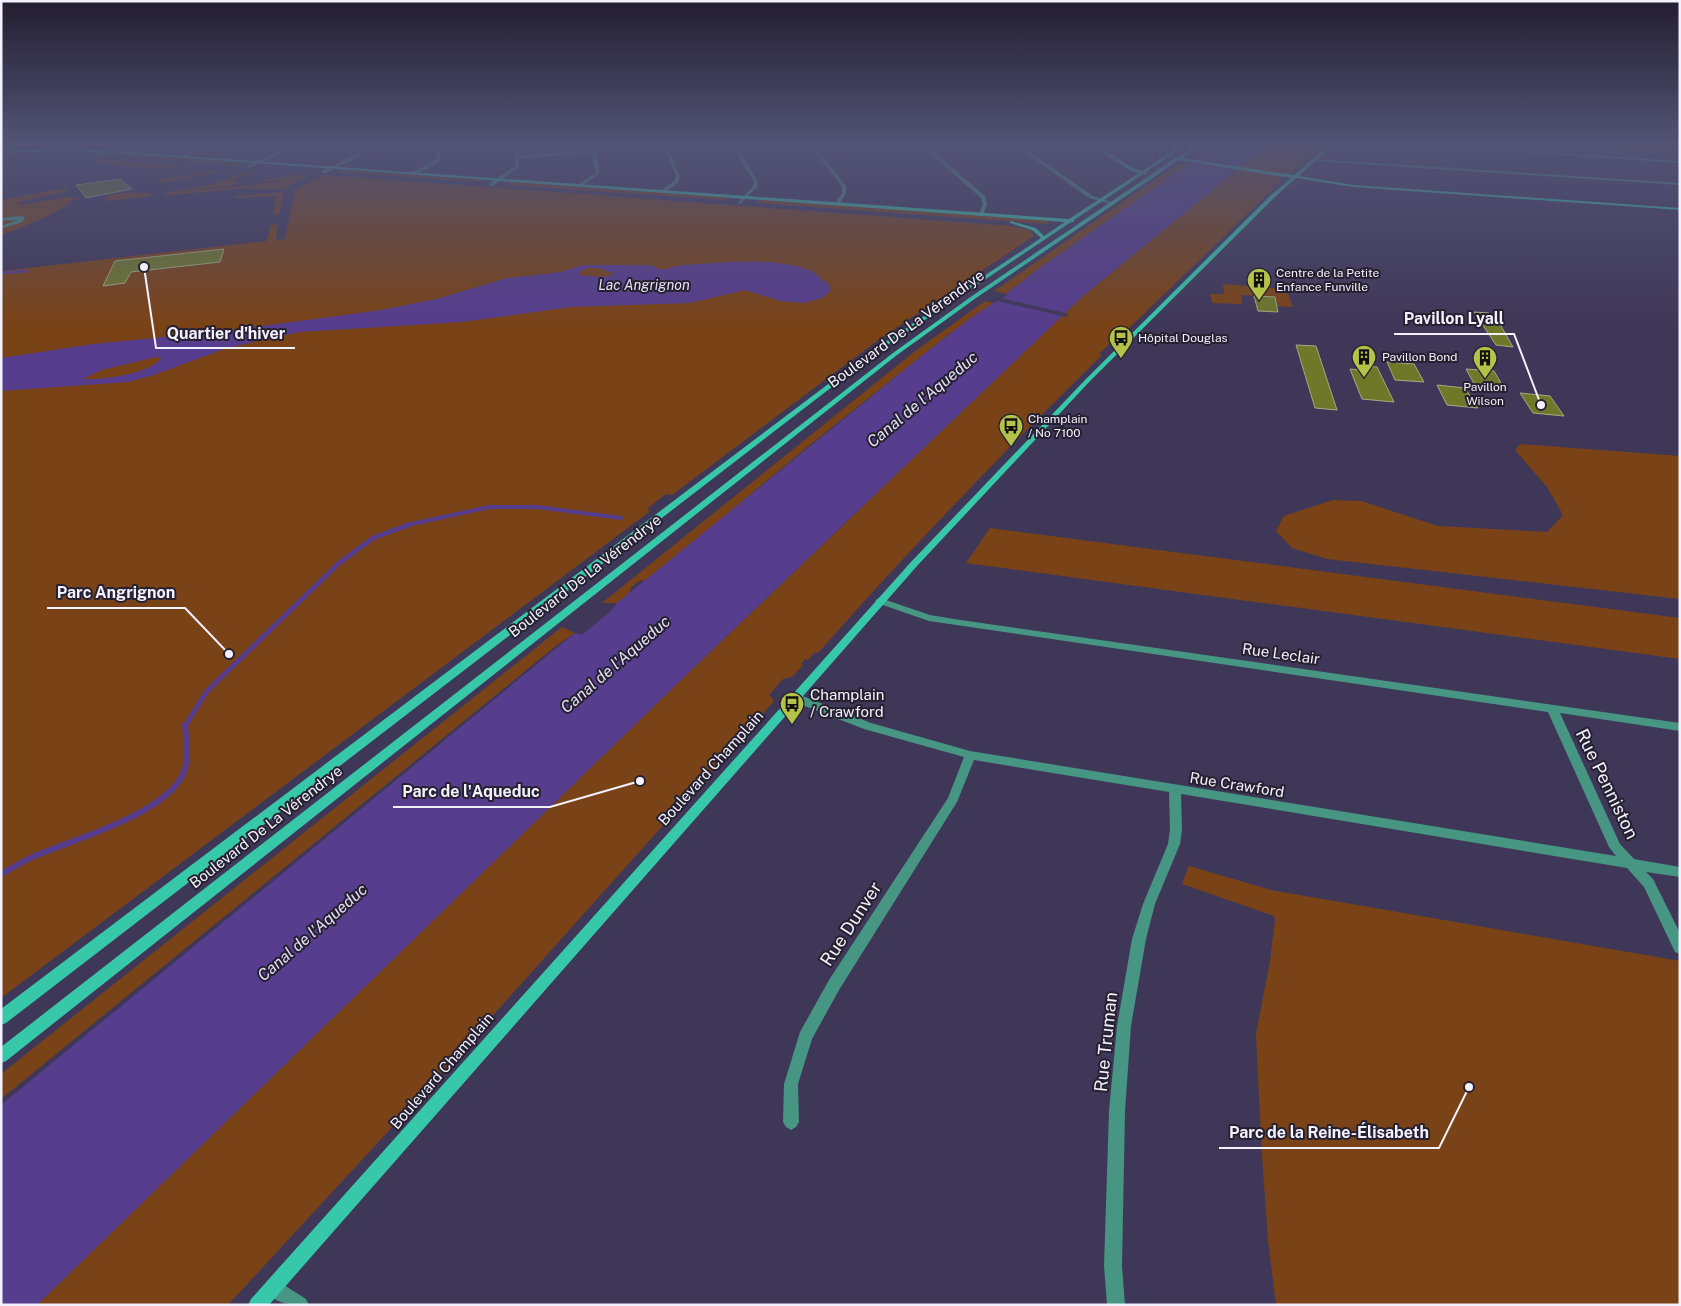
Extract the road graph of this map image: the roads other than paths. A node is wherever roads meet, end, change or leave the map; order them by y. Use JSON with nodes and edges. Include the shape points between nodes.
{"nodes":[{"id":1,"x":740,"y":203,"type":"edge"},
{"id":2,"x":823,"y":203,"type":"edge"},
{"id":3,"x":985,"y":203,"type":"edge"},
{"id":4,"x":1097,"y":203,"type":"edge"},
{"id":5,"x":1112,"y":203,"type":"edge"},
{"id":6,"x":1268,"y":203,"type":"edge"},
{"id":7,"x":1594,"y":203,"type":"edge"},
{"id":8,"x":837,"y":204,"type":"joint"},
{"id":9,"x":1680,"y":209,"type":"edge"},
{"id":10,"x":981,"y":214,"type":"junction"},
{"id":11,"x":1,"y":220,"type":"edge"},
{"id":12,"x":1069,"y":221,"type":"junction"},
{"id":13,"x":1012,"y":222,"type":"junction"},
{"id":14,"x":1080,"y":225,"type":"junction"},
{"id":15,"x":1062,"y":226,"type":"junction"},
{"id":16,"x":1,"y":228,"type":"edge"},
{"id":17,"x":1044,"y":238,"type":"junction"},
{"id":18,"x":880,"y":602,"type":"junction"},
{"id":19,"x":796,"y":698,"type":"junction"},
{"id":20,"x":1552,"y":708,"type":"junction"},
{"id":21,"x":1680,"y":727,"type":"edge"},
{"id":22,"x":970,"y":754,"type":"junction"},
{"id":23,"x":1176,"y":790,"type":"junction"},
{"id":24,"x":1632,"y":865,"type":"junction"},
{"id":25,"x":1680,"y":872,"type":"edge"},
{"id":26,"x":1680,"y":948,"type":"edge"},
{"id":27,"x":1,"y":1018,"type":"edge"},
{"id":28,"x":1,"y":1056,"type":"edge"},
{"id":29,"x":791,"y":1122,"type":"dead end"},
{"id":30,"x":273,"y":1287,"type":"junction"},
{"id":31,"x":257,"y":1305,"type":"edge"},
{"id":32,"x":300,"y":1305,"type":"edge"},
{"id":33,"x":1116,"y":1305,"type":"edge"}],
"edges":[{"from":1,"to":13,"type":"main road"},
{"from":2,"to":8,"type":"main road"},
{"from":3,"to":10,"type":"street"},
{"from":4,"to":12,"type":"main road","name":"Boulevard De La Vérendrye"},
{"from":5,"to":14,"type":"main road","name":"Boulevard De La Vérendrye"},
{"from":6,"to":18,"type":"main road","name":"Boulevard Champlain","via":[[1088,380]]},
{"from":7,"to":9,"type":"main road"},
{"from":8,"to":10,"type":"main road"},
{"from":10,"to":12,"type":"main road"},
{"from":11,"to":16,"type":"street","via":[[22,218]]},
{"from":12,"to":14,"type":"main road"},
{"from":12,"to":15,"type":"main road","name":"Boulevard De La Vérendrye"},
{"from":13,"to":15,"type":"main road"},
{"from":13,"to":17,"type":"main road","via":[[1034,229]]},
{"from":14,"to":15,"type":"main road"},
{"from":14,"to":28,"type":"main road","name":"Boulevard De La Vérendrye","via":[[888,359]]},
{"from":15,"to":17,"type":"main road","name":"Boulevard De La Vérendrye"},
{"from":17,"to":27,"type":"main road","name":"Boulevard De La Vérendrye","via":[[878,349]]},
{"from":18,"to":19,"type":"main road","name":"Boulevard Champlain"},
{"from":18,"to":20,"type":"street","name":"Rue Leclair","via":[[929,618],[954,622]]},
{"from":19,"to":22,"type":"street","name":"Rue Crawford","via":[[868,726]]},
{"from":19,"to":30,"type":"main road","name":"Boulevard Champlain"},
{"from":20,"to":21,"type":"street","name":"Rue Leclair"},
{"from":20,"to":24,"type":"street","name":"Rue Penniston","via":[[1614,847]]},
{"from":22,"to":23,"type":"street","name":"Rue Crawford"},
{"from":22,"to":29,"type":"street","name":"Rue Dunver","via":[[953,799],[834,985],[805,1037],[791,1084]]},
{"from":23,"to":24,"type":"street","name":"Rue Crawford"},
{"from":23,"to":33,"type":"street","name":"Rue Truman","via":[[1174,844],[1149,904],[1139,939],[1124,1026],[1115,1178],[1113,1266]]},
{"from":24,"to":25,"type":"street","name":"Rue Crawford"},
{"from":24,"to":26,"type":"street","name":"Rue Penniston","via":[[1649,883]]},
{"from":30,"to":31,"type":"main road","name":"Boulevard Champlain"},
{"from":30,"to":32,"type":"street"}]}
